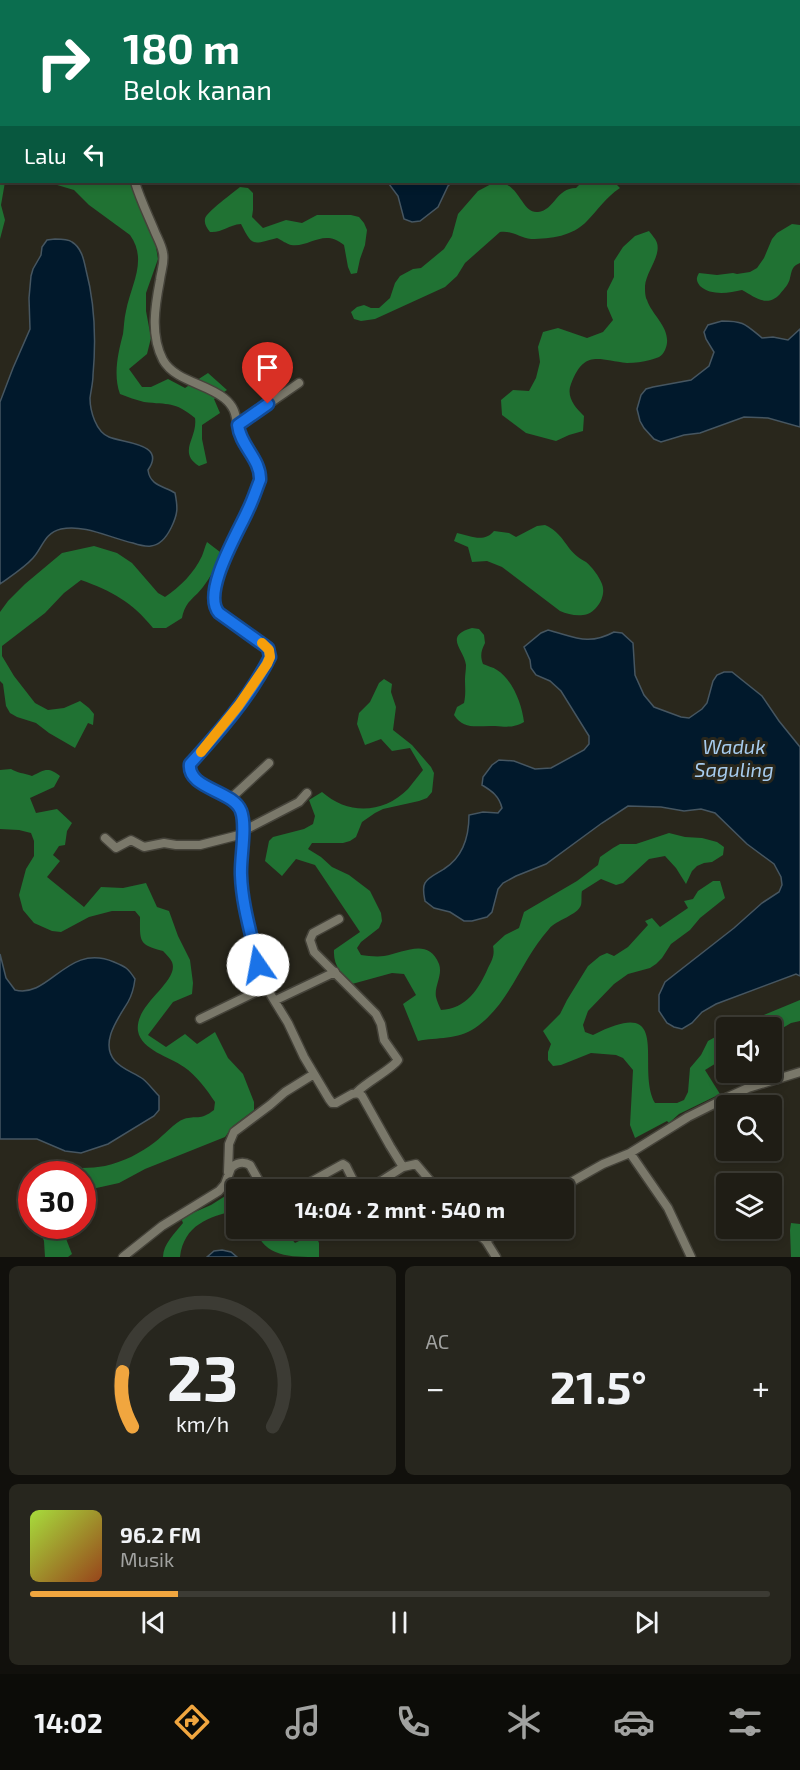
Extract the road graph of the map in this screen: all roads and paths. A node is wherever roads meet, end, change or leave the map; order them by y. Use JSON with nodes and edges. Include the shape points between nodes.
{"nodes":[{"id":1,"x":135,"y":183,"type":"edge"},
{"id":2,"x":299,"y":383,"type":"dead end"},
{"id":3,"x":238,"y":425,"type":"junction"},
{"id":4,"x":269,"y":763,"type":"dead end"},
{"id":5,"x":307,"y":793,"type":"dead end"},
{"id":6,"x":230,"y":799,"type":"junction"},
{"id":7,"x":243,"y":832,"type":"junction"},
{"id":8,"x":105,"y":838,"type":"dead end"},
{"id":9,"x":339,"y":919,"type":"dead end"},
{"id":10,"x":335,"y":972,"type":"junction"},
{"id":11,"x":267,"y":987,"type":"junction"},
{"id":12,"x":276,"y":1000,"type":"junction"},
{"id":13,"x":200,"y":1019,"type":"dead end"},
{"id":14,"x":800,"y":1072,"type":"edge"},
{"id":15,"x":314,"y":1074,"type":"junction"},
{"id":16,"x":357,"y":1092,"type":"junction"},
{"id":17,"x":630,"y":1153,"type":"junction"},
{"id":18,"x":403,"y":1167,"type":"junction"},
{"id":19,"x":228,"y":1172,"type":"junction"},
{"id":20,"x":258,"y":1179,"type":"edge"},
{"id":21,"x":316,"y":1179,"type":"edge"},
{"id":22,"x":352,"y":1179,"type":"edge"},
{"id":23,"x":384,"y":1179,"type":"edge"},
{"id":24,"x":429,"y":1179,"type":"edge"},
{"id":25,"x":574,"y":1180,"type":"edge"},
{"id":26,"x":486,"y":1241,"type":"edge"},
{"id":27,"x":123,"y":1257,"type":"edge"},
{"id":28,"x":496,"y":1257,"type":"edge"},
{"id":29,"x":691,"y":1257,"type":"edge"}],
"edges":[{"from":1,"to":3,"type":"street","via":[[164,255],[154,315],[163,359],[177,375],[223,398],[233,407]]},
{"from":2,"to":3,"type":"street"},
{"from":3,"to":6,"type":"street","via":[[242,440],[260,468],[260,480],[219,574],[215,607],[268,648],[270,657],[249,692],[189,768],[195,778]]},
{"from":4,"to":6,"type":"street"},
{"from":5,"to":7,"type":"street","via":[[299,802]]},
{"from":6,"to":7,"type":"street","via":[[240,809]]},
{"from":7,"to":8,"type":"street","via":[[200,845],[164,843],[144,847],[131,840],[116,848]]},
{"from":7,"to":11,"type":"street","via":[[244,901],[258,965]]},
{"from":9,"to":10,"type":"street","via":[[313,933],[310,940],[314,952]]},
{"from":10,"to":12,"type":"street"},
{"from":10,"to":16,"type":"street","via":[[376,1014],[384,1040],[398,1060]]},
{"from":11,"to":12,"type":"street"},
{"from":11,"to":13,"type":"street"},
{"from":12,"to":15,"type":"street"},
{"from":14,"to":17,"type":"street","via":[[728,1097]]},
{"from":15,"to":16,"type":"street","via":[[333,1103]]},
{"from":15,"to":19,"type":"street","via":[[234,1132],[229,1144]]},
{"from":16,"to":18,"type":"street"},
{"from":17,"to":25,"type":"street"},
{"from":17,"to":29,"type":"street","via":[[668,1208]]},
{"from":18,"to":23,"type":"street"},
{"from":18,"to":24,"type":"street","via":[[416,1164]]},
{"from":19,"to":20,"type":"street","via":[[233,1166],[246,1163]]},
{"from":19,"to":27,"type":"street","via":[[219,1191],[162,1226]]},
{"from":21,"to":22,"type":"street","via":[[343,1164]]},
{"from":26,"to":28,"type":"street"}]}
